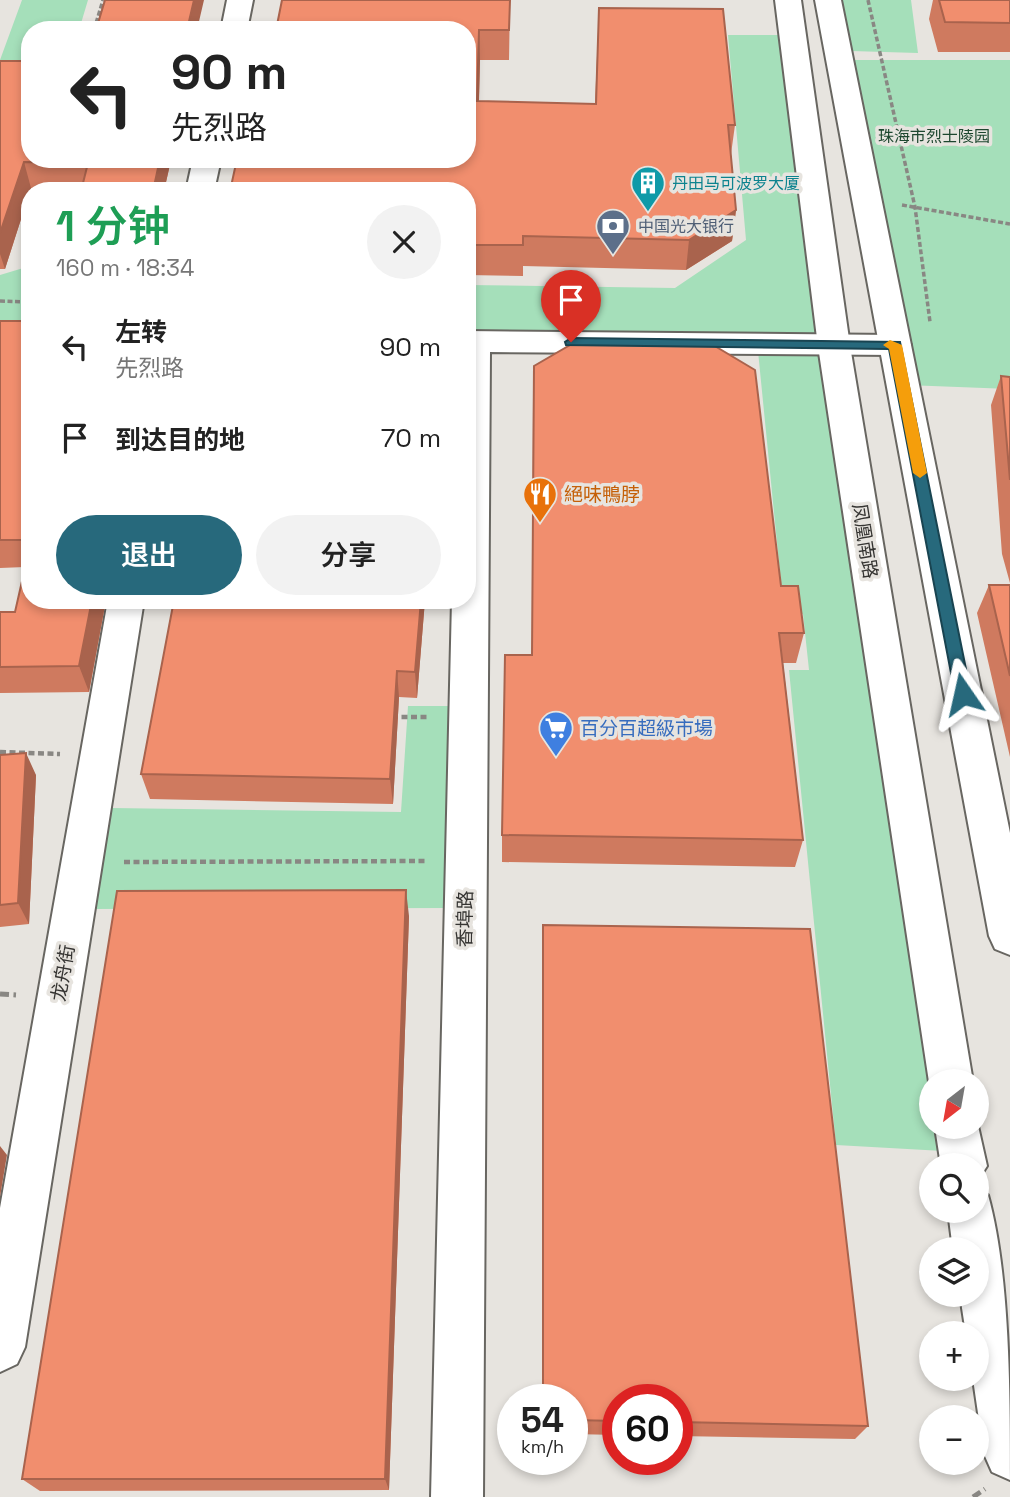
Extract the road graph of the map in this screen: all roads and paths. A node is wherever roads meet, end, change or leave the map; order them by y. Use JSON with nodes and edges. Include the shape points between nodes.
{"nodes":[{"id":1,"x":103,"y":0,"type":"edge"},
{"id":2,"x":240,"y":0,"type":"edge"},
{"id":3,"x":788,"y":0,"type":"edge"},
{"id":4,"x":828,"y":0,"type":"edge"},
{"id":5,"x":97,"y":21,"type":"edge"},
{"id":6,"x":236,"y":21,"type":"edge"},
{"id":7,"x":867,"y":199,"type":"junction"},
{"id":8,"x":1010,"y":225,"type":"edge"},
{"id":9,"x":0,"y":301,"type":"edge"},
{"id":10,"x":21,"y":302,"type":"edge"},
{"id":11,"x":476,"y":341,"type":"edge"},
{"id":12,"x":895,"y":345,"type":"junction"},
{"id":13,"x":834,"y":346,"type":"junction"},
{"id":14,"x":123,"y":609,"type":"edge"},
{"id":15,"x":469,"y":609,"type":"edge"},
{"id":16,"x":385,"y":717,"type":"edge"},
{"id":17,"x":468,"y":718,"type":"junction"},
{"id":18,"x":0,"y":752,"type":"edge"},
{"id":19,"x":99,"y":754,"type":"junction"},
{"id":20,"x":466,"y":861,"type":"junction"},
{"id":21,"x":82,"y":862,"type":"junction"},
{"id":22,"x":1010,"y":936,"type":"edge"},
{"id":23,"x":949,"y":1069,"type":"edge"},
{"id":24,"x":954,"y":1223,"type":"edge"},
{"id":25,"x":0,"y":1347,"type":"edge"},
{"id":26,"x":1010,"y":1454,"type":"edge"},
{"id":27,"x":457,"y":1497,"type":"edge"}],
"edges":[{"from":1,"to":5,"type":"path"},
{"from":2,"to":6,"type":"main road"},
{"from":3,"to":13,"type":"main road","name":"凤凰南路"},
{"from":4,"to":7,"type":"main road"},
{"from":7,"to":8,"type":"path"},
{"from":7,"to":12,"type":"main road"},
{"from":9,"to":10,"type":"path"},
{"from":11,"to":13,"type":"main road"},
{"from":12,"to":13,"type":"main road"},
{"from":12,"to":22,"type":"main road"},
{"from":13,"to":23,"type":"main road","name":"凤凰南路"},
{"from":14,"to":19,"type":"main road","name":"龙舟街"},
{"from":15,"to":17,"type":"main road","name":"香埠路"},
{"from":16,"to":17,"type":"path"},
{"from":17,"to":20,"type":"main road","name":"香埠路"},
{"from":18,"to":19,"type":"path"},
{"from":19,"to":21,"type":"main road","name":"龙舟街"},
{"from":20,"to":21,"type":"path"},
{"from":20,"to":27,"type":"main road","name":"香埠路"},
{"from":21,"to":25,"type":"main road","name":"龙舟街"},
{"from":24,"to":26,"type":"main road"}]}
